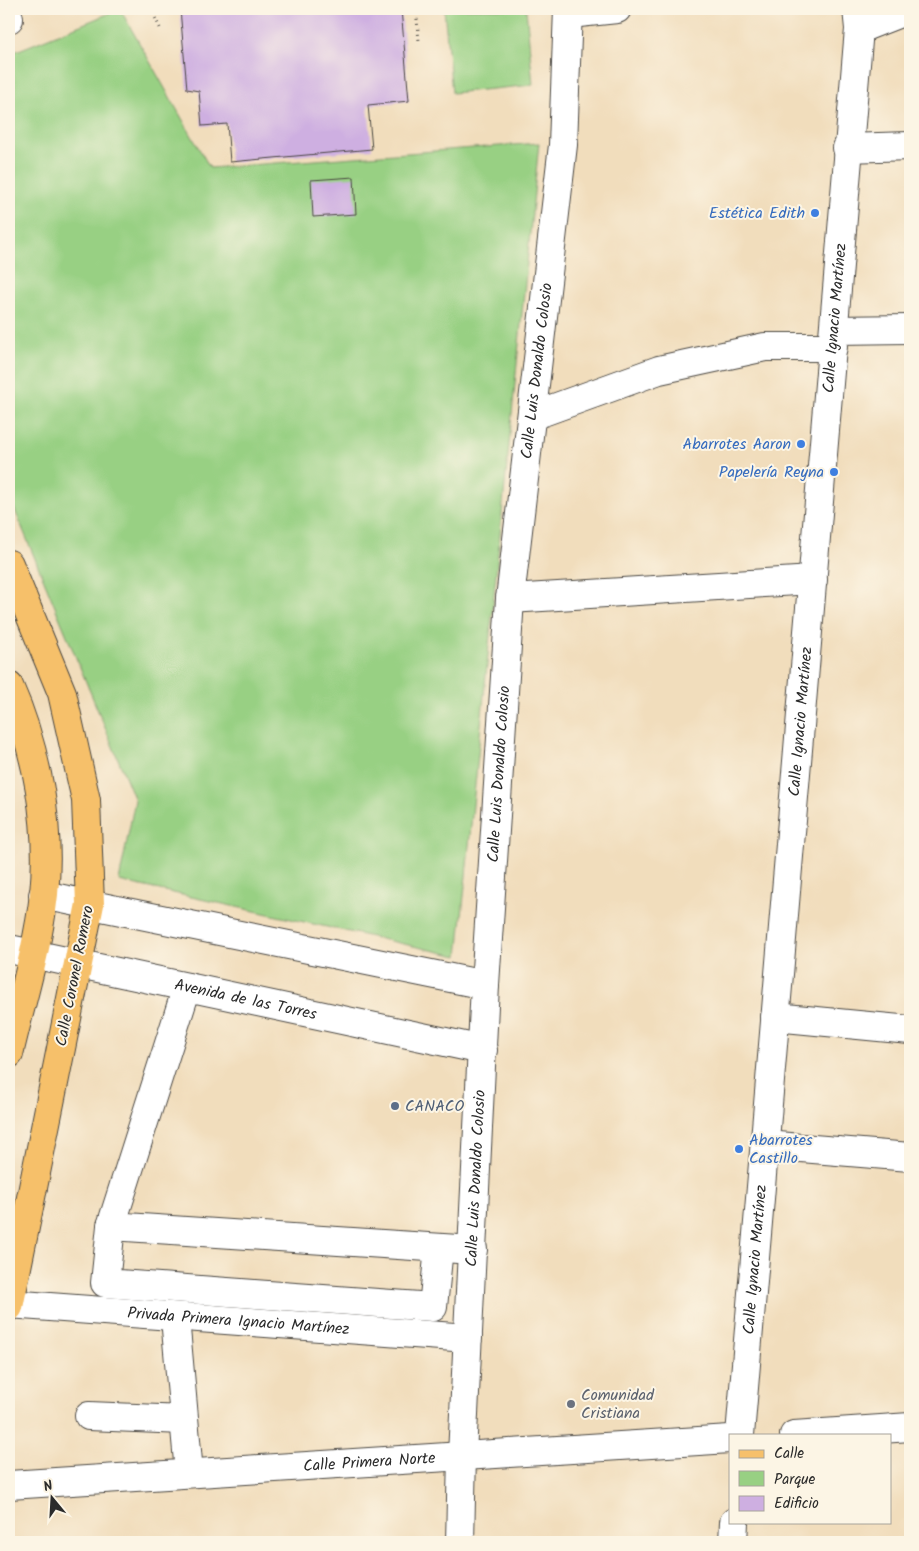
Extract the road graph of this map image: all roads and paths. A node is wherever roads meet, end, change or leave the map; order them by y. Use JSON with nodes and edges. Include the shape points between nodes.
{"nodes":[{"id":1,"x":151,"y":9,"type":"edge"},
{"id":2,"x":416,"y":9,"type":"edge"},
{"id":3,"x":617,"y":9,"type":"edge"},
{"id":4,"x":910,"y":9,"type":"edge"},
{"id":5,"x":569,"y":12,"type":"edge"},
{"id":6,"x":858,"y":19,"type":"edge"},
{"id":7,"x":161,"y":30,"type":"dead end"},
{"id":8,"x":419,"y":41,"type":"dead end"},
{"id":9,"x":910,"y":146,"type":"edge"},
{"id":10,"x":847,"y":148,"type":"junction"},
{"id":11,"x":910,"y":329,"type":"edge"},
{"id":12,"x":833,"y":339,"type":"junction"},
{"id":13,"x":532,"y":416,"type":"junction"},
{"id":14,"x":9,"y":564,"type":"edge"},
{"id":15,"x":814,"y":580,"type":"junction"},
{"id":16,"x":510,"y":599,"type":"junction"},
{"id":17,"x":9,"y":686,"type":"edge"},
{"id":18,"x":44,"y":895,"type":"junction"},
{"id":19,"x":90,"y":904,"type":"junction"},
{"id":20,"x":20,"y":952,"type":"edge"},
{"id":21,"x":78,"y":964,"type":"junction"},
{"id":22,"x":485,"y":985,"type":"junction"},
{"id":23,"x":187,"y":987,"type":"junction"},
{"id":24,"x":775,"y":1017,"type":"junction"},
{"id":25,"x":910,"y":1030,"type":"edge"},
{"id":26,"x":483,"y":1050,"type":"junction"},
{"id":27,"x":9,"y":1054,"type":"edge"},
{"id":28,"x":765,"y":1145,"type":"junction"},
{"id":29,"x":910,"y":1157,"type":"edge"},
{"id":30,"x":111,"y":1226,"type":"junction"},
{"id":31,"x":438,"y":1248,"type":"junction"},
{"id":32,"x":473,"y":1250,"type":"junction"},
{"id":33,"x":9,"y":1306,"type":"edge"},
{"id":34,"x":176,"y":1329,"type":"dead end"},
{"id":35,"x":468,"y":1338,"type":"junction"},
{"id":36,"x":89,"y":1416,"type":"dead end"},
{"id":37,"x":183,"y":1420,"type":"junction"},
{"id":38,"x":910,"y":1427,"type":"edge"},
{"id":39,"x":740,"y":1434,"type":"edge"},
{"id":40,"x":808,"y":1434,"type":"edge"},
{"id":41,"x":729,"y":1439,"type":"edge"},
{"id":42,"x":462,"y":1455,"type":"junction"},
{"id":43,"x":189,"y":1473,"type":"junction"},
{"id":44,"x":9,"y":1485,"type":"edge"},
{"id":45,"x":734,"y":1524,"type":"edge"},
{"id":46,"x":460,"y":1542,"type":"edge"},
{"id":47,"x":733,"y":1542,"type":"edge"}],
"edges":[{"from":1,"to":7,"type":"path"},
{"from":2,"to":8,"type":"path"},
{"from":3,"to":5,"type":"street"},
{"from":4,"to":6,"type":"street"},
{"from":5,"to":13,"type":"street","name":"Calle Luis Donaldo Colosio","via":[[563,145]]},
{"from":6,"to":10,"type":"street","name":"Calle Ignacio Martínez"},
{"from":9,"to":10,"type":"street"},
{"from":10,"to":12,"type":"street","name":"Calle Ignacio Martínez"},
{"from":11,"to":12,"type":"street"},
{"from":12,"to":13,"type":"street","via":[[765,347],[659,370]]},
{"from":12,"to":15,"type":"street","name":"Calle Ignacio Martínez"},
{"from":13,"to":16,"type":"street","name":"Calle Luis Donaldo Colosio"},
{"from":14,"to":19,"type":"main road","name":"Calle Coronel Romero","via":[[62,693],[86,800]]},
{"from":15,"to":16,"type":"street"},
{"from":15,"to":24,"type":"street","name":"Calle Ignacio Martínez"},
{"from":16,"to":22,"type":"street","name":"Calle Luis Donaldo Colosio"},
{"from":17,"to":18,"type":"main road","via":[[19,709],[44,805]]},
{"from":18,"to":19,"type":"street"},
{"from":18,"to":20,"type":"main road"},
{"from":19,"to":21,"type":"main road","name":"Calle Coronel Romero"},
{"from":19,"to":22,"type":"street"},
{"from":20,"to":21,"type":"street","name":"Avenida de las Torres"},
{"from":20,"to":27,"type":"main road"},
{"from":21,"to":23,"type":"street","name":"Avenida de las Torres"},
{"from":21,"to":33,"type":"main road","name":"Calle Coronel Romero"},
{"from":22,"to":26,"type":"street","name":"Calle Luis Donaldo Colosio"},
{"from":23,"to":26,"type":"street","name":"Avenida de las Torres"},
{"from":23,"to":30,"type":"street"},
{"from":24,"to":25,"type":"street"},
{"from":24,"to":28,"type":"street","name":"Calle Ignacio Martínez"},
{"from":26,"to":32,"type":"street","name":"Calle Luis Donaldo Colosio"},
{"from":28,"to":29,"type":"street"},
{"from":28,"to":39,"type":"street","name":"Calle Ignacio Martínez"},
{"from":30,"to":31,"type":"street"},
{"from":30,"to":31,"type":"street","via":[[105,1283],[433,1307]]},
{"from":31,"to":32,"type":"street"},
{"from":32,"to":35,"type":"street","name":"Calle Luis Donaldo Colosio"},
{"from":33,"to":35,"type":"street","name":"Privada Primera Ignacio Martínez"},
{"from":34,"to":37,"type":"street"},
{"from":35,"to":42,"type":"street","name":"Calle Luis Donaldo Colosio"},
{"from":36,"to":37,"type":"street"},
{"from":37,"to":43,"type":"street"},
{"from":38,"to":40,"type":"street"},
{"from":41,"to":42,"type":"street","name":"Calle Primera Norte"},
{"from":42,"to":43,"type":"street","name":"Calle Primera Norte"},
{"from":42,"to":46,"type":"street","name":"Calle Luis Donaldo Colosio"},
{"from":43,"to":44,"type":"street","name":"Calle Primera Norte"},
{"from":45,"to":47,"type":"street"}]}
